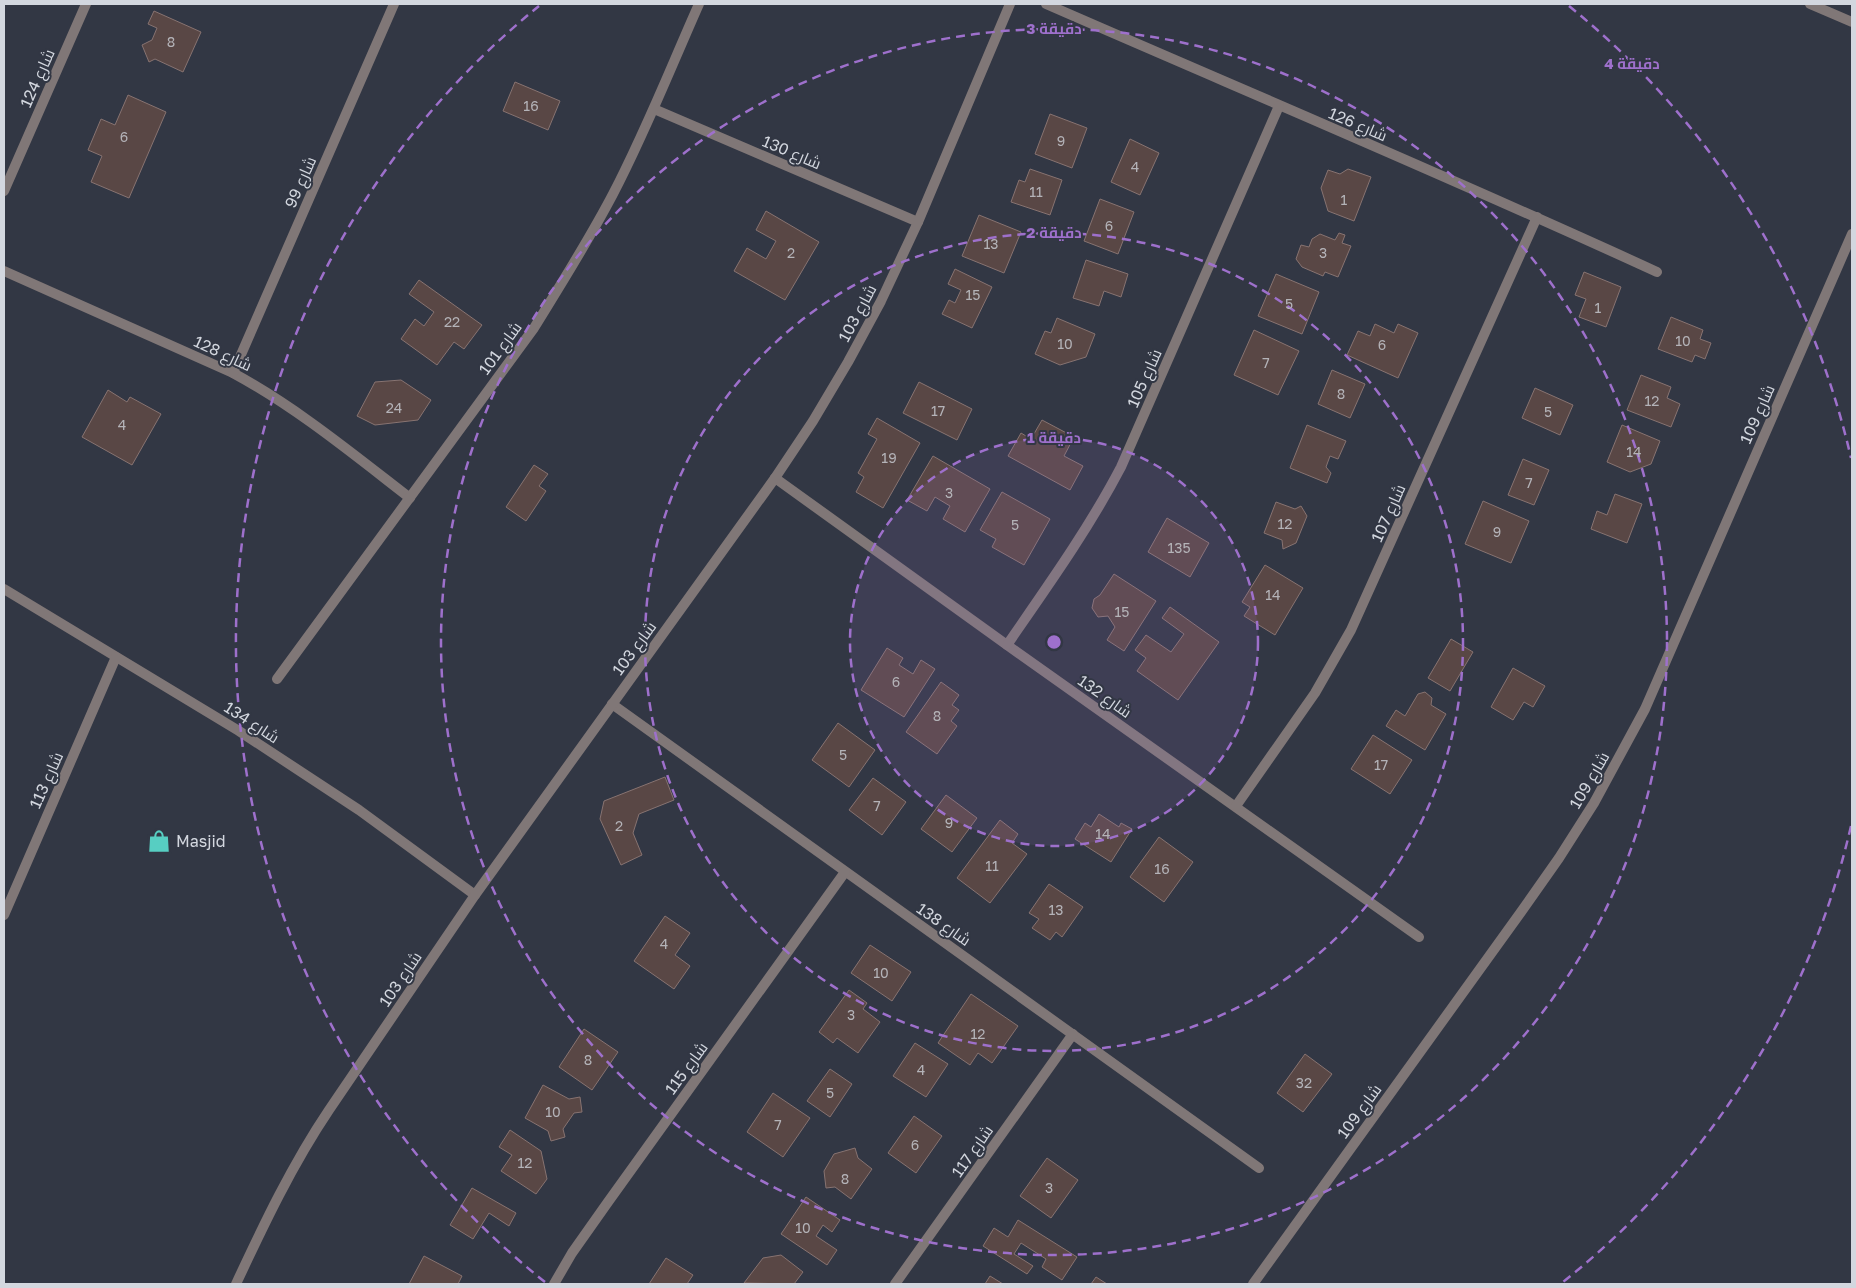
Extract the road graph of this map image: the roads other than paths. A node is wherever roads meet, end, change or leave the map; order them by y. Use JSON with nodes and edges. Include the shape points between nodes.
{"nodes":[{"id":1,"x":86,"y":4,"type":"edge"},
{"id":2,"x":394,"y":4,"type":"edge"},
{"id":3,"x":699,"y":4,"type":"edge"},
{"id":4,"x":1010,"y":4,"type":"edge"},
{"id":5,"x":1046,"y":4,"type":"edge"},
{"id":6,"x":1810,"y":4,"type":"edge"},
{"id":7,"x":1852,"y":22,"type":"edge"},
{"id":8,"x":1279,"y":106,"type":"junction"},
{"id":9,"x":654,"y":109,"type":"junction"},
{"id":10,"x":4,"y":191,"type":"edge"},
{"id":11,"x":1538,"y":217,"type":"junction"},
{"id":12,"x":918,"y":222,"type":"junction"},
{"id":13,"x":1852,"y":234,"type":"edge"},
{"id":14,"x":4,"y":271,"type":"edge"},
{"id":15,"x":1658,"y":272,"type":"dead end"},
{"id":16,"x":233,"y":373,"type":"junction"},
{"id":17,"x":775,"y":478,"type":"junction"},
{"id":18,"x":410,"y":498,"type":"junction"},
{"id":19,"x":4,"y":589,"type":"edge"},
{"id":20,"x":1007,"y":645,"type":"junction"},
{"id":21,"x":116,"y":657,"type":"junction"},
{"id":22,"x":277,"y":679,"type":"dead end"},
{"id":23,"x":612,"y":704,"type":"junction"},
{"id":24,"x":1236,"y":806,"type":"junction"},
{"id":25,"x":845,"y":872,"type":"junction"},
{"id":26,"x":474,"y":896,"type":"junction"},
{"id":27,"x":7,"y":898,"type":"edge"},
{"id":28,"x":4,"y":915,"type":"edge"},
{"id":29,"x":1419,"y":937,"type":"dead end"},
{"id":30,"x":1073,"y":1034,"type":"junction"},
{"id":31,"x":1259,"y":1168,"type":"dead end"},
{"id":32,"x":236,"y":1284,"type":"edge"},
{"id":33,"x":554,"y":1284,"type":"edge"},
{"id":34,"x":895,"y":1284,"type":"edge"},
{"id":35,"x":1254,"y":1284,"type":"edge"}],
"edges":[{"from":1,"to":10,"type":"street","name":"شارع 124"},
{"from":2,"to":16,"type":"street","name":"شارع 99"},
{"from":3,"to":9,"type":"street","name":"شارع 101"},
{"from":4,"to":12,"type":"street","name":"شارع 103"},
{"from":5,"to":8,"type":"street","name":"شارع 126"},
{"from":6,"to":7,"type":"street"},
{"from":8,"to":11,"type":"street","name":"شارع 126"},
{"from":8,"to":20,"type":"street","name":"شارع 105","via":[[1121,468],[1079,541]]},
{"from":9,"to":12,"type":"street","name":"شارع 130"},
{"from":9,"to":18,"type":"street","name":"شارع 101","via":[[614,194],[534,328]]},
{"from":11,"to":15,"type":"street","name":"شارع 126"},
{"from":11,"to":24,"type":"street","name":"شارع 107","via":[[1351,630],[1315,693]]},
{"from":12,"to":17,"type":"street","name":"شارع 103","via":[[848,362]]},
{"from":13,"to":35,"type":"street","name":"شارع 109","via":[[1645,709],[1594,803],[1527,905]]},
{"from":14,"to":16,"type":"street","name":"شارع 128"},
{"from":16,"to":18,"type":"street","name":"شارع 128","via":[[320,430]]},
{"from":17,"to":20,"type":"street","name":"شارع 132"},
{"from":17,"to":23,"type":"street","name":"شارع 103"},
{"from":18,"to":22,"type":"street","name":"شارع 101"},
{"from":19,"to":21,"type":"street","name":"شارع 134"},
{"from":20,"to":24,"type":"street","name":"شارع 132"},
{"from":21,"to":26,"type":"street","name":"شارع 134","via":[[239,731],[359,810]]},
{"from":21,"to":27,"type":"street","name":"شارع 113"},
{"from":23,"to":25,"type":"street","name":"شارع 138"},
{"from":23,"to":26,"type":"street","name":"شارع 103"},
{"from":24,"to":29,"type":"street","name":"شارع 132"},
{"from":25,"to":30,"type":"street","name":"شارع 138"},
{"from":25,"to":33,"type":"street","name":"شارع 115","via":[[608,1202]]},
{"from":26,"to":32,"type":"street","name":"شارع 103","via":[[311,1137],[274,1203]]},
{"from":27,"to":28,"type":"street","name":"شارع 113"},
{"from":30,"to":31,"type":"street","name":"شارع 138"},
{"from":30,"to":34,"type":"street","name":"شارع 117"}]}
